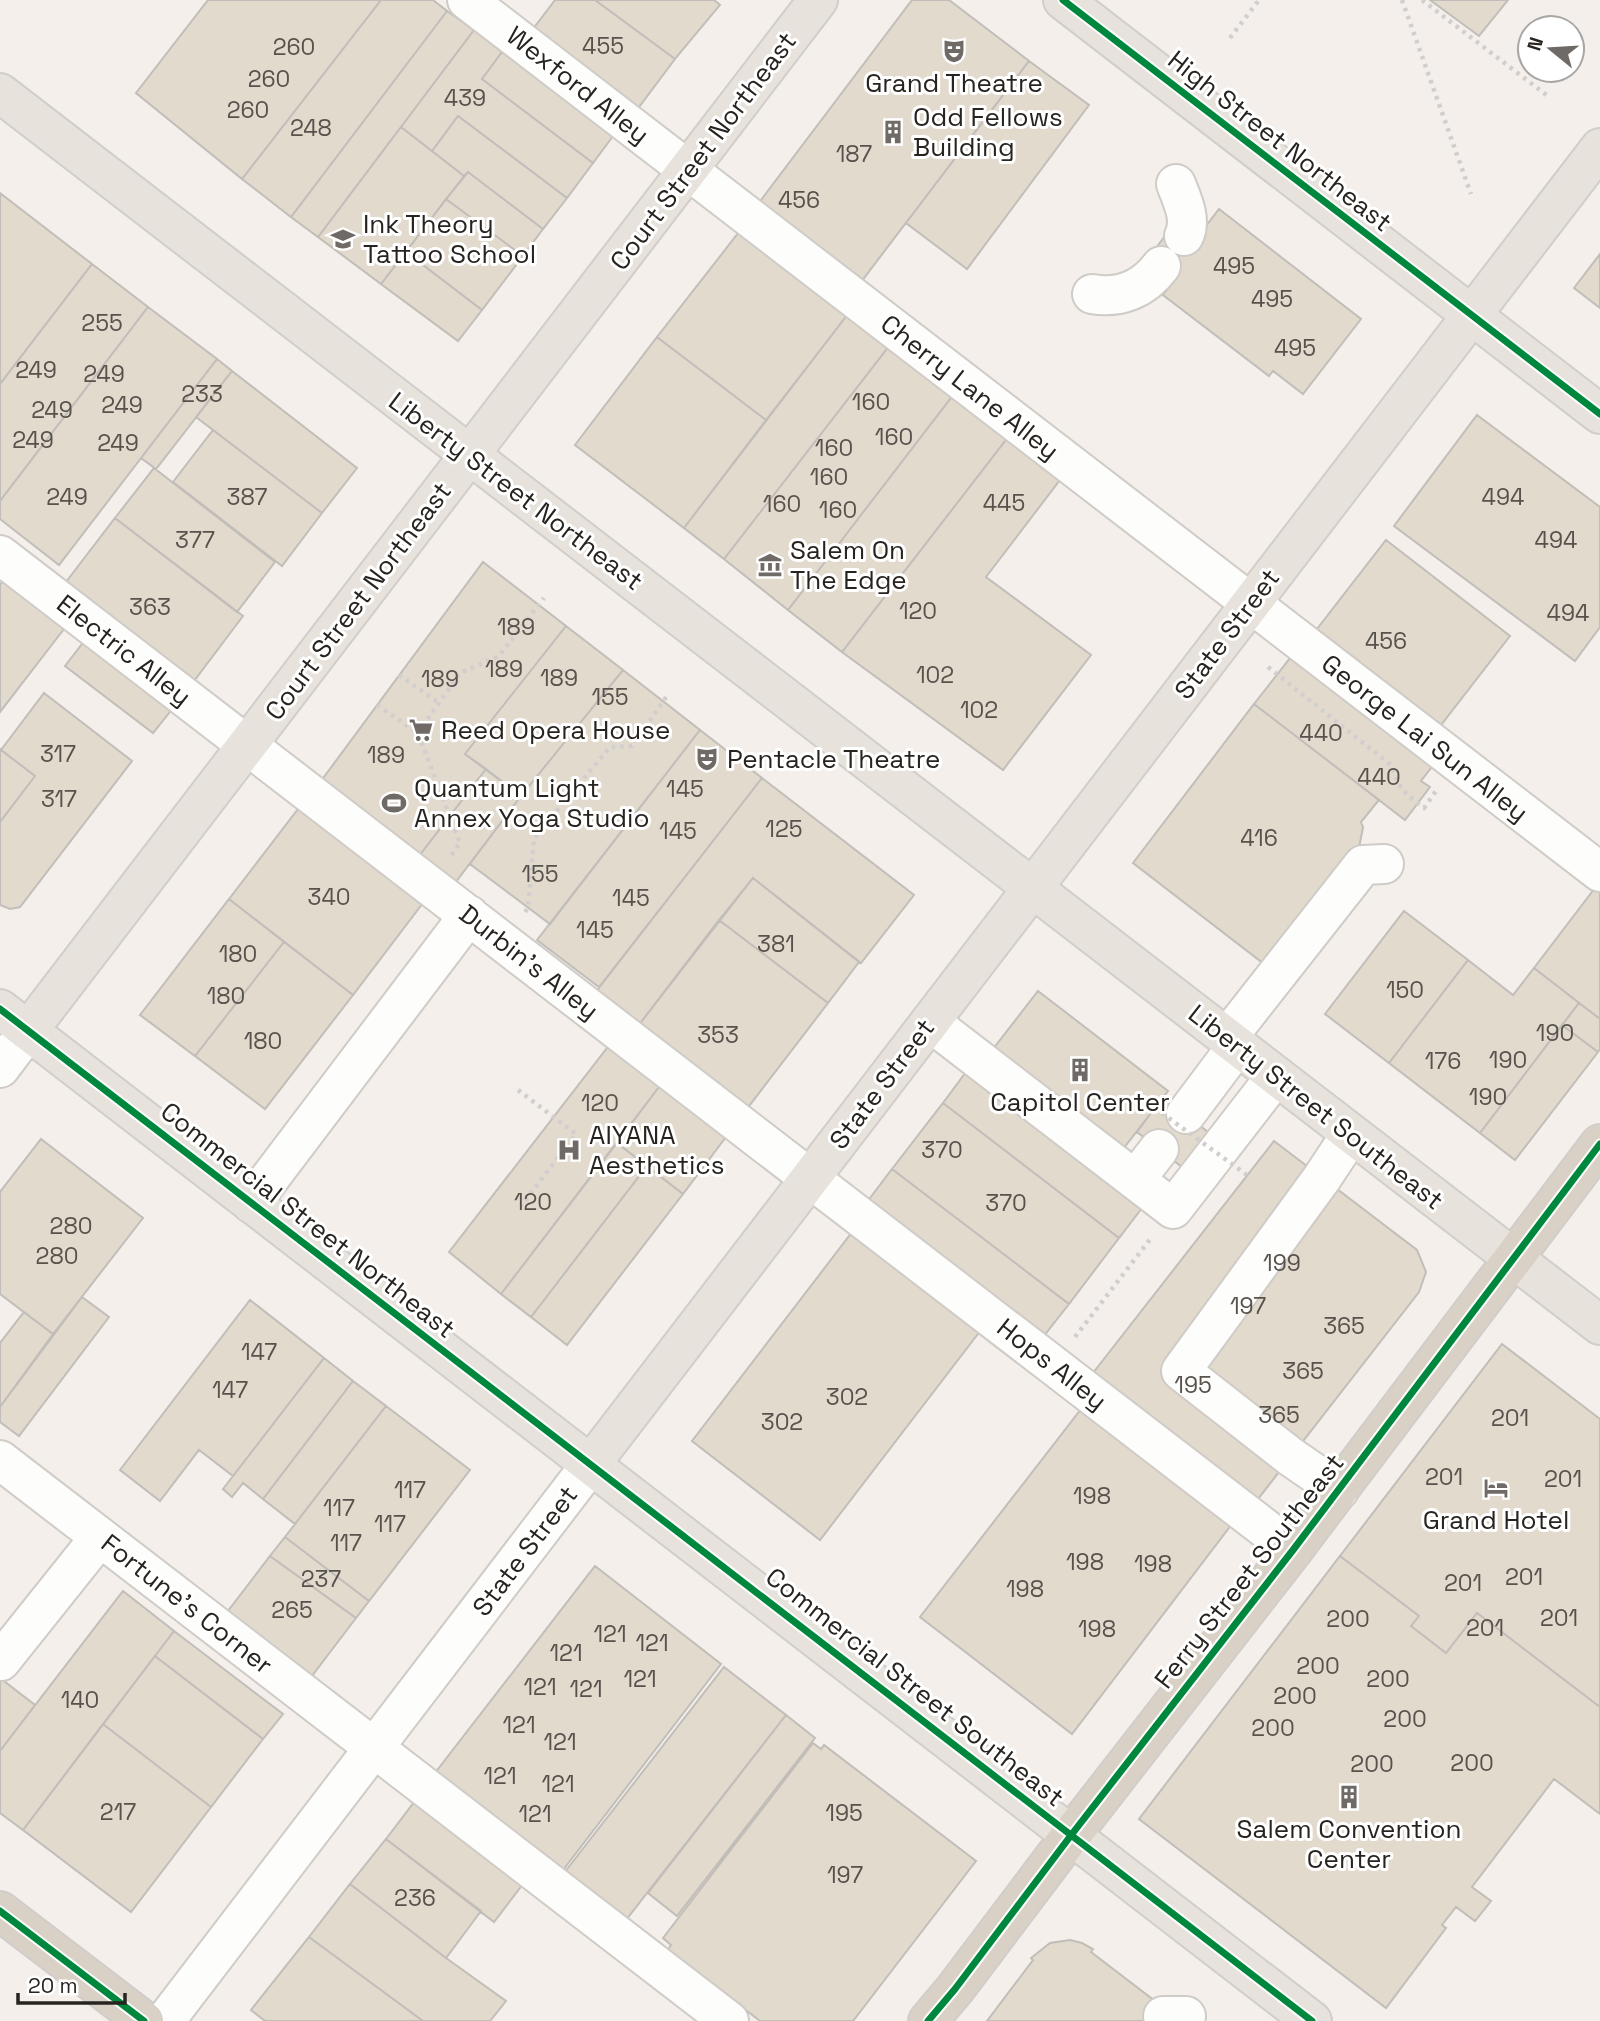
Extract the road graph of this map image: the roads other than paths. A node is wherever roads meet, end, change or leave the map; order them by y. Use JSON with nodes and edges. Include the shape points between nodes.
{"nodes":[{"id":1,"x":467,"y":0,"type":"edge"},
{"id":2,"x":818,"y":0,"type":"edge"},
{"id":3,"x":1063,"y":0,"type":"edge"},
{"id":4,"x":0,"y":93,"type":"edge"},
{"id":5,"x":1600,"y":148,"type":"edge"},
{"id":6,"x":688,"y":170,"type":"junction"},
{"id":7,"x":1176,"y":184,"type":"dead end"},
{"id":8,"x":1184,"y":236,"type":"dead end"},
{"id":9,"x":1161,"y":266,"type":"dead end"},
{"id":10,"x":1091,"y":294,"type":"dead end"},
{"id":11,"x":1472,"y":315,"type":"junction"},
{"id":12,"x":1600,"y":414,"type":"edge"},
{"id":13,"x":470,"y":456,"type":"junction"},
{"id":14,"x":0,"y":555,"type":"edge"},
{"id":15,"x":1251,"y":603,"type":"junction"},
{"id":16,"x":248,"y":745,"type":"junction"},
{"id":17,"x":1384,"y":864,"type":"dead end"},
{"id":18,"x":1600,"y":872,"type":"edge"},
{"id":19,"x":1032,"y":888,"type":"junction"},
{"id":20,"x":469,"y":915,"type":"junction"},
{"id":21,"x":14,"y":1020,"type":"edge"},
{"id":22,"x":930,"y":1022,"type":"junction"},
{"id":23,"x":1232,"y":1042,"type":"junction"},
{"id":24,"x":0,"y":1068,"type":"edge"},
{"id":25,"x":1276,"y":1076,"type":"junction"},
{"id":26,"x":1170,"y":1111,"type":"road end"},
{"id":27,"x":1351,"y":1134,"type":"junction"},
{"id":28,"x":1600,"y":1144,"type":"edge"},
{"id":29,"x":1159,"y":1149,"type":"dead end"},
{"id":30,"x":810,"y":1178,"type":"junction"},
{"id":31,"x":1135,"y":1180,"type":"junction"},
{"id":32,"x":251,"y":1203,"type":"junction"},
{"id":33,"x":1512,"y":1257,"type":"junction"},
{"id":34,"x":1600,"y":1325,"type":"edge"},
{"id":35,"x":0,"y":1460,"type":"edge"},
{"id":36,"x":591,"y":1464,"type":"junction"},
{"id":37,"x":1339,"y":1490,"type":"junction"},
{"id":38,"x":100,"y":1537,"type":"junction"},
{"id":39,"x":1293,"y":1550,"type":"junction"},
{"id":40,"x":1,"y":1661,"type":"edge"},
{"id":41,"x":374,"y":1748,"type":"junction"},
{"id":42,"x":1072,"y":1834,"type":"junction"},
{"id":43,"x":0,"y":1911,"type":"edge"},
{"id":44,"x":144,"y":2021,"type":"edge"},
{"id":45,"x":165,"y":2021,"type":"edge"},
{"id":46,"x":729,"y":2021,"type":"edge"},
{"id":47,"x":928,"y":2021,"type":"edge"},
{"id":48,"x":1312,"y":2021,"type":"edge"}],
"edges":[{"from":1,"to":6,"type":"street","name":"Wexford Alley"},
{"from":2,"to":6,"type":"main road","name":"Court Street Northeast"},
{"from":3,"to":11,"type":"main road","name":"High Street Northeast"},
{"from":4,"to":13,"type":"main road","name":"Liberty Street Northeast"},
{"from":5,"to":11,"type":"main road","name":"State Street"},
{"from":6,"to":13,"type":"main road","name":"Court Street Northeast"},
{"from":6,"to":15,"type":"street","name":"Cherry Lane Alley"},
{"from":7,"to":8,"type":"street","via":[[1186,212]]},
{"from":9,"to":10,"type":"street","via":[[1136,289],[1121,295]]},
{"from":11,"to":12,"type":"main road","name":"High Street Northeast"},
{"from":11,"to":15,"type":"main road","name":"State Street"},
{"from":13,"to":16,"type":"main road","name":"Court Street Northeast"},
{"from":13,"to":19,"type":"main road","name":"Liberty Street Northeast"},
{"from":14,"to":16,"type":"street","name":"Electric Alley"},
{"from":15,"to":18,"type":"street","name":"George Lai Sun Alley"},
{"from":15,"to":19,"type":"main road","name":"State Street"},
{"from":16,"to":20,"type":"street","name":"Durbin's Alley"},
{"from":16,"to":21,"type":"main road","name":"Court Street Northeast"},
{"from":17,"to":23,"type":"street","via":[[1363,865]]},
{"from":19,"to":22,"type":"main road","name":"State Street"},
{"from":19,"to":23,"type":"main road","name":"Liberty Street Southeast"},
{"from":20,"to":30,"type":"street","name":"Durbin's Alley"},
{"from":20,"to":32,"type":"street"},
{"from":21,"to":24,"type":"street","name":"Court Street Northeast"},
{"from":21,"to":32,"type":"main road","name":"Commercial Street Northeast"},
{"from":22,"to":30,"type":"main road","name":"State Street"},
{"from":22,"to":31,"type":"street"},
{"from":23,"to":25,"type":"main road","name":"Liberty Street Southeast"},
{"from":23,"to":26,"type":"street"},
{"from":25,"to":27,"type":"main road","name":"Liberty Street Southeast"},
{"from":25,"to":31,"type":"street","via":[[1173,1209]]},
{"from":27,"to":33,"type":"main road","name":"Liberty Street Southeast"},
{"from":27,"to":37,"type":"street","via":[[1181,1371]]},
{"from":28,"to":33,"type":"highway","name":"Ferry Street Southeast"},
{"from":29,"to":31,"type":"street"},
{"from":30,"to":36,"type":"main road","name":"State Street"},
{"from":30,"to":39,"type":"street","name":"Hops Alley"},
{"from":32,"to":36,"type":"main road","name":"Commercial Street Northeast"},
{"from":33,"to":34,"type":"main road","name":"Liberty Street Southeast"},
{"from":33,"to":37,"type":"highway","name":"Ferry Street Southeast"},
{"from":35,"to":38,"type":"street","name":"Fortune's Corner"},
{"from":36,"to":41,"type":"street","name":"State Street"},
{"from":36,"to":42,"type":"main road","name":"Commercial Street Southeast"},
{"from":37,"to":39,"type":"highway","name":"Ferry Street Southeast"},
{"from":38,"to":40,"type":"street"},
{"from":38,"to":41,"type":"street","name":"Fortune's Corner"},
{"from":39,"to":42,"type":"highway","name":"Ferry Street Southeast"},
{"from":41,"to":45,"type":"street","name":"State Street"},
{"from":41,"to":46,"type":"street","name":"Fortune's Corner"},
{"from":42,"to":47,"type":"highway","name":"Ferry Street Southeast"},
{"from":42,"to":48,"type":"main road","name":"Commercial Street Southeast"},
{"from":43,"to":44,"type":"highway"}]}
